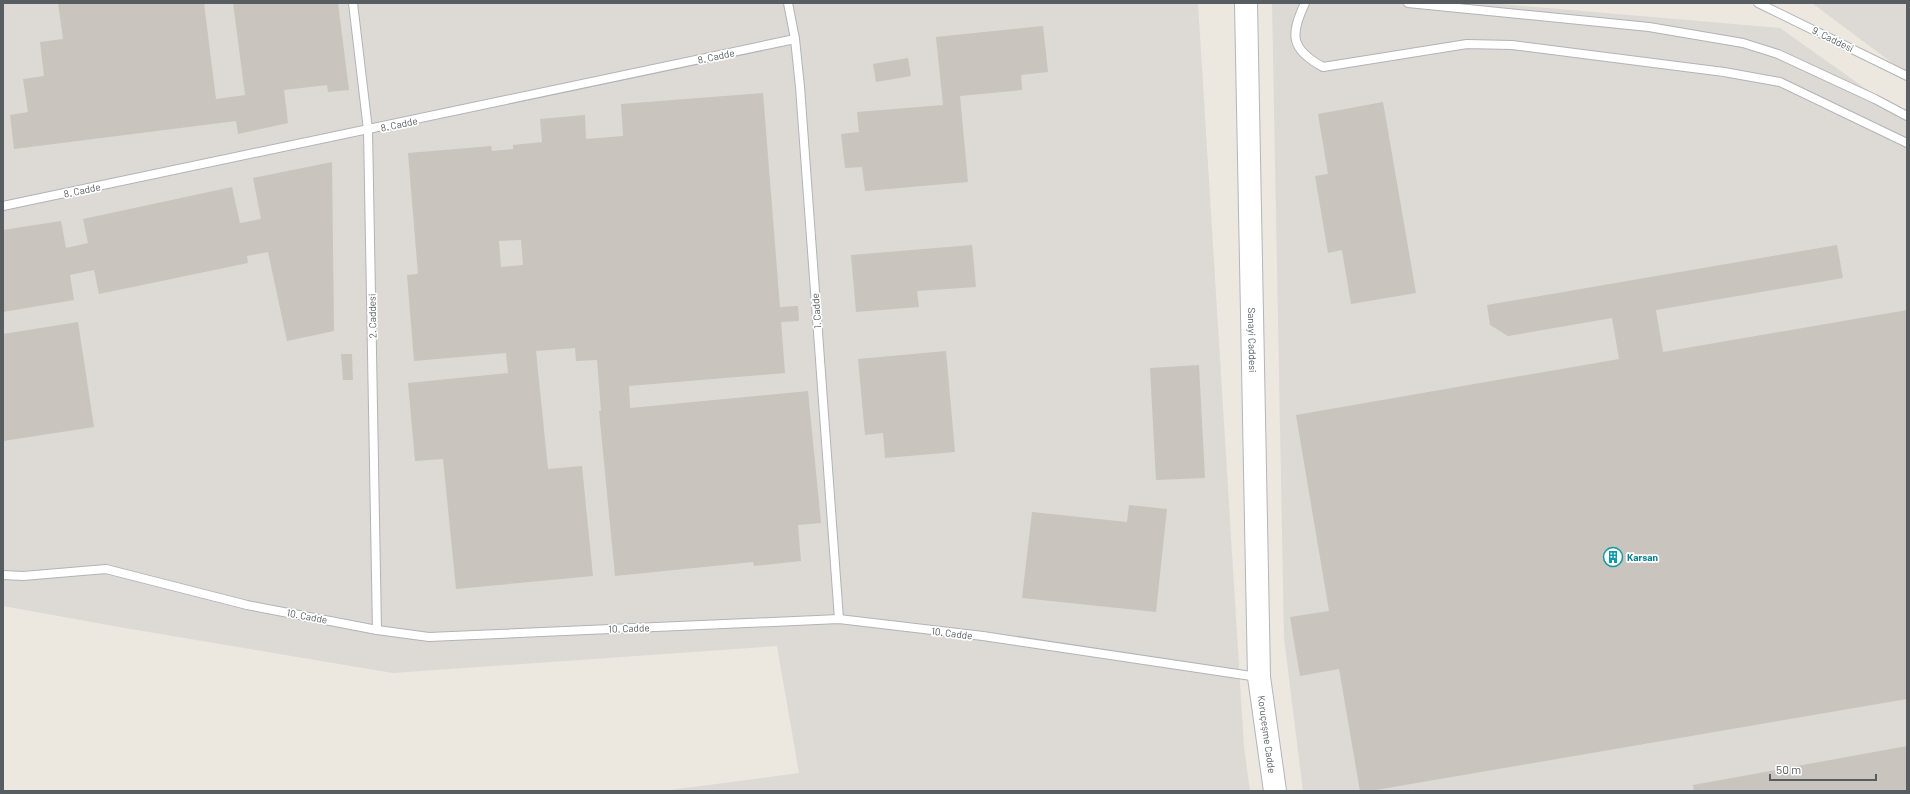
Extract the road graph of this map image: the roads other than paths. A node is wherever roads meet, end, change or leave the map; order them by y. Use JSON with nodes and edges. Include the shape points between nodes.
{"nodes":[{"id":1,"x":353,"y":3,"type":"edge"},
{"id":2,"x":788,"y":3,"type":"edge"},
{"id":3,"x":1246,"y":3,"type":"edge"},
{"id":4,"x":1305,"y":3,"type":"edge"},
{"id":5,"x":1408,"y":3,"type":"edge"},
{"id":6,"x":1758,"y":3,"type":"edge"},
{"id":7,"x":795,"y":39,"type":"junction"},
{"id":8,"x":1907,"y":76,"type":"edge"},
{"id":9,"x":1907,"y":116,"type":"edge"},
{"id":10,"x":368,"y":130,"type":"junction"},
{"id":11,"x":1907,"y":143,"type":"edge"},
{"id":12,"x":3,"y":206,"type":"edge"},
{"id":13,"x":3,"y":575,"type":"edge"},
{"id":14,"x":839,"y":619,"type":"junction"},
{"id":15,"x":377,"y":630,"type":"junction"},
{"id":16,"x":1259,"y":677,"type":"junction"},
{"id":17,"x":1275,"y":791,"type":"edge"}],
"edges":[{"from":1,"to":10,"type":"lane","name":"2. Caddesi"},
{"from":2,"to":7,"type":"lane","name":"1. Cadde"},
{"from":3,"to":16,"type":"street","name":"Sanayi Caddesi"},
{"from":4,"to":11,"type":"lane","via":[[1296,22],[1295,42],[1307,58],[1323,67],[1467,44],[1512,45],[1724,72],[1780,82]]},
{"from":5,"to":9,"type":"lane","via":[[1649,27],[1743,42],[1778,54]]},
{"from":6,"to":8,"type":"lane","name":"9. Caddesi"},
{"from":7,"to":10,"type":"lane","name":"8. Cadde"},
{"from":7,"to":14,"type":"lane","name":"1. Cadde"},
{"from":10,"to":12,"type":"lane","name":"8. Cadde"},
{"from":10,"to":15,"type":"lane","name":"2. Caddesi"},
{"from":13,"to":15,"type":"lane","name":"10. Cadde","via":[[23,576],[106,569],[247,604]]},
{"from":14,"to":15,"type":"lane","name":"10. Cadde","via":[[428,637]]},
{"from":14,"to":16,"type":"lane","name":"10. Cadde","via":[[982,636]]},
{"from":16,"to":17,"type":"street","name":"Koruçeşme Cadde"}]}
